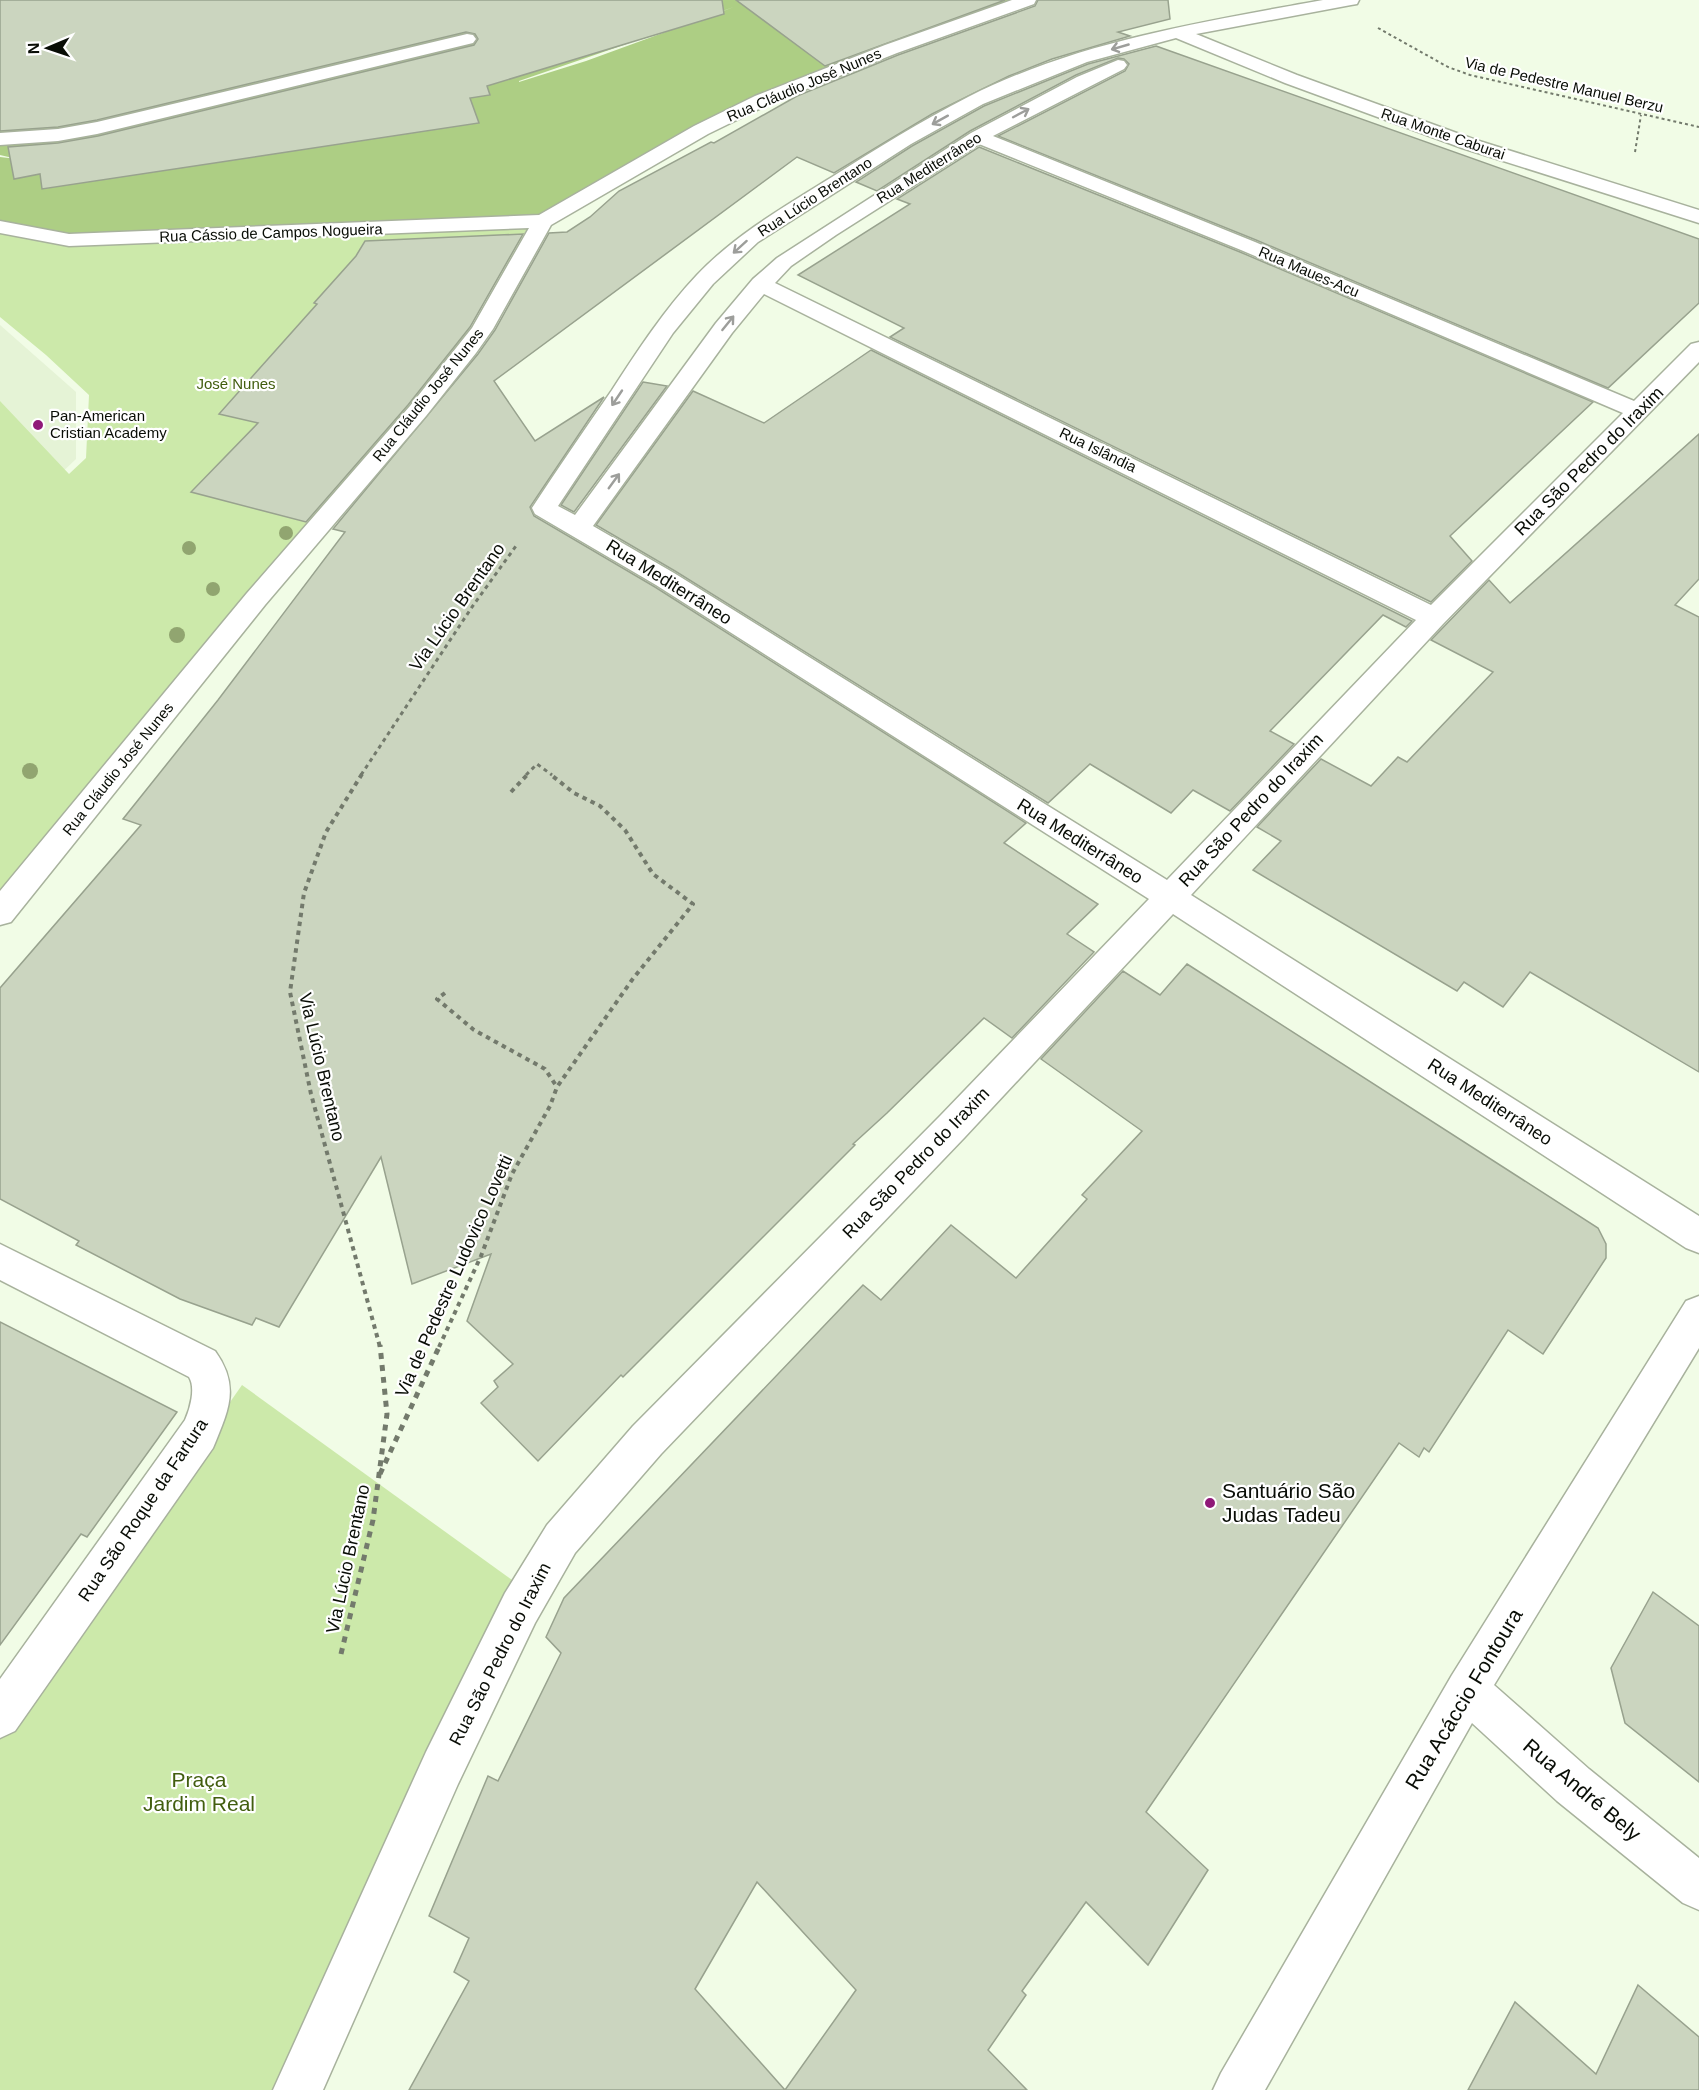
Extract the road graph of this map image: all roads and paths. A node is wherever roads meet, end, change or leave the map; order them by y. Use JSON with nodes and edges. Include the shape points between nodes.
{"nodes":[{"id":1,"x":1028,"y":0,"type":"edge"},
{"id":2,"x":1351,"y":0,"type":"edge"},
{"id":3,"x":1332,"y":5,"type":"junction"},
{"id":4,"x":1187,"y":34,"type":"junction"},
{"id":5,"x":467,"y":39,"type":"dead end"},
{"id":6,"x":1699,"y":127,"type":"edge"},
{"id":7,"x":978,"y":137,"type":"junction"},
{"id":8,"x":0,"y":139,"type":"edge"},
{"id":9,"x":1699,"y":217,"type":"edge"},
{"id":10,"x":543,"y":221,"type":"junction"},
{"id":11,"x":0,"y":227,"type":"edge"},
{"id":12,"x":761,"y":284,"type":"junction"},
{"id":13,"x":1699,"y":349,"type":"edge"},
{"id":14,"x":1638,"y":411,"type":"junction"},
{"id":15,"x":544,"y":508,"type":"junction"},
{"id":16,"x":579,"y":528,"type":"junction"},
{"id":17,"x":1434,"y":618,"type":"junction"},
{"id":18,"x":511,"y":792,"type":"dead end"},
{"id":19,"x":1170,"y":897,"type":"junction"},
{"id":20,"x":0,"y":913,"type":"edge"},
{"id":21,"x":445,"y":993,"type":"dead end"},
{"id":22,"x":557,"y":1087,"type":"junction"},
{"id":23,"x":1699,"y":1236,"type":"edge"},
{"id":24,"x":0,"y":1261,"type":"edge"},
{"id":25,"x":1699,"y":1314,"type":"edge"},
{"id":26,"x":379,"y":1477,"type":"junction"},
{"id":27,"x":341,"y":1654,"type":"dead end"},
{"id":28,"x":1467,"y":1690,"type":"junction"},
{"id":29,"x":0,"y":1716,"type":"edge"},
{"id":30,"x":1699,"y":1887,"type":"edge"},
{"id":31,"x":298,"y":2090,"type":"edge"},
{"id":32,"x":1238,"y":2090,"type":"edge"}],
"edges":[{"from":1,"to":10,"type":"street","name":"Rua Cláudio José Nunes","via":[[762,100],[701,130]]},
{"from":2,"to":3,"type":"street","name":"Rua Lúcio Brentano"},
{"from":3,"to":4,"type":"street","name":"Rua Lúcio Brentano"},
{"from":3,"to":6,"type":"path","name":"Via de Pedestre Manuel Berzu","via":[[1470,75]]},
{"from":7,"to":4,"type":"street","name":"Rua Mediterrâneo","one_way":true},
{"from":4,"to":9,"type":"street","name":"Rua Monte Caburai","via":[[1469,144]]},
{"from":4,"to":15,"type":"street","name":"Rua Lúcio Brentano","one_way":true,"via":[[1081,58],[976,100],[904,140],[751,238],[705,279],[664,329]]},
{"from":5,"to":8,"type":"street","via":[[98,128]]},
{"from":7,"to":12,"type":"street","name":"Rua Mediterrâneo","via":[[829,231],[784,262]]},
{"from":7,"to":14,"type":"street","name":"Rua Maues-Acu"},
{"from":10,"to":11,"type":"street","name":"Rua Cássio de Campos Nogueira","via":[[69,240]]},
{"from":10,"to":20,"type":"street","name":"Rua Cláudio José Nunes","via":[[468,348],[256,599]]},
{"from":16,"to":12,"type":"street","name":"Rua Mediterrâneo","one_way":true,"via":[[724,328]]},
{"from":12,"to":17,"type":"street","name":"Rua Islândia"},
{"from":13,"to":14,"type":"street","name":"Rua São Pedro do Iraxim"},
{"from":14,"to":17,"type":"street","name":"Rua São Pedro do Iraxim"},
{"from":15,"to":16,"type":"street","name":"Rua Mediterrâneo"},
{"from":15,"to":26,"type":"path","name":"Via Lúcio Brentano","via":[[387,734],[326,832],[304,893],[290,992],[311,1094],[382,1353],[387,1414]]},
{"from":16,"to":19,"type":"street","name":"Rua Mediterrâneo"},
{"from":17,"to":19,"type":"street","name":"Rua São Pedro do Iraxim"},
{"from":18,"to":22,"type":"path","name":"Via de Pedestre Ludovico Lovetti","via":[[537,764],[574,793],[600,806],[625,830],[653,874],[693,904],[632,980]]},
{"from":19,"to":23,"type":"street","name":"Rua Mediterrâneo"},
{"from":19,"to":31,"type":"street","name":"Rua São Pedro do Iraxim","via":[[647,1440],[561,1539],[520,1608],[442,1768]]},
{"from":21,"to":22,"type":"path","via":[[438,999],[474,1030],[545,1069]]},
{"from":22,"to":26,"type":"path","name":"Via de Pedestre Ludovico Lovetti","via":[[512,1174],[481,1256]]},
{"from":24,"to":29,"type":"street","name":"Rua São Roque da Fartura","via":[[202,1364],[211,1377],[209,1411],[199,1434]]},
{"from":25,"to":28,"type":"street","name":"Rua Acáccio Fontoura"},
{"from":26,"to":27,"type":"path","name":"Via Lúcio Brentano","via":[[374,1520]]},
{"from":28,"to":30,"type":"street","name":"Rua André Bely","via":[[1573,1785]]},
{"from":28,"to":32,"type":"street","name":"Rua Acáccio Fontoura"}]}
